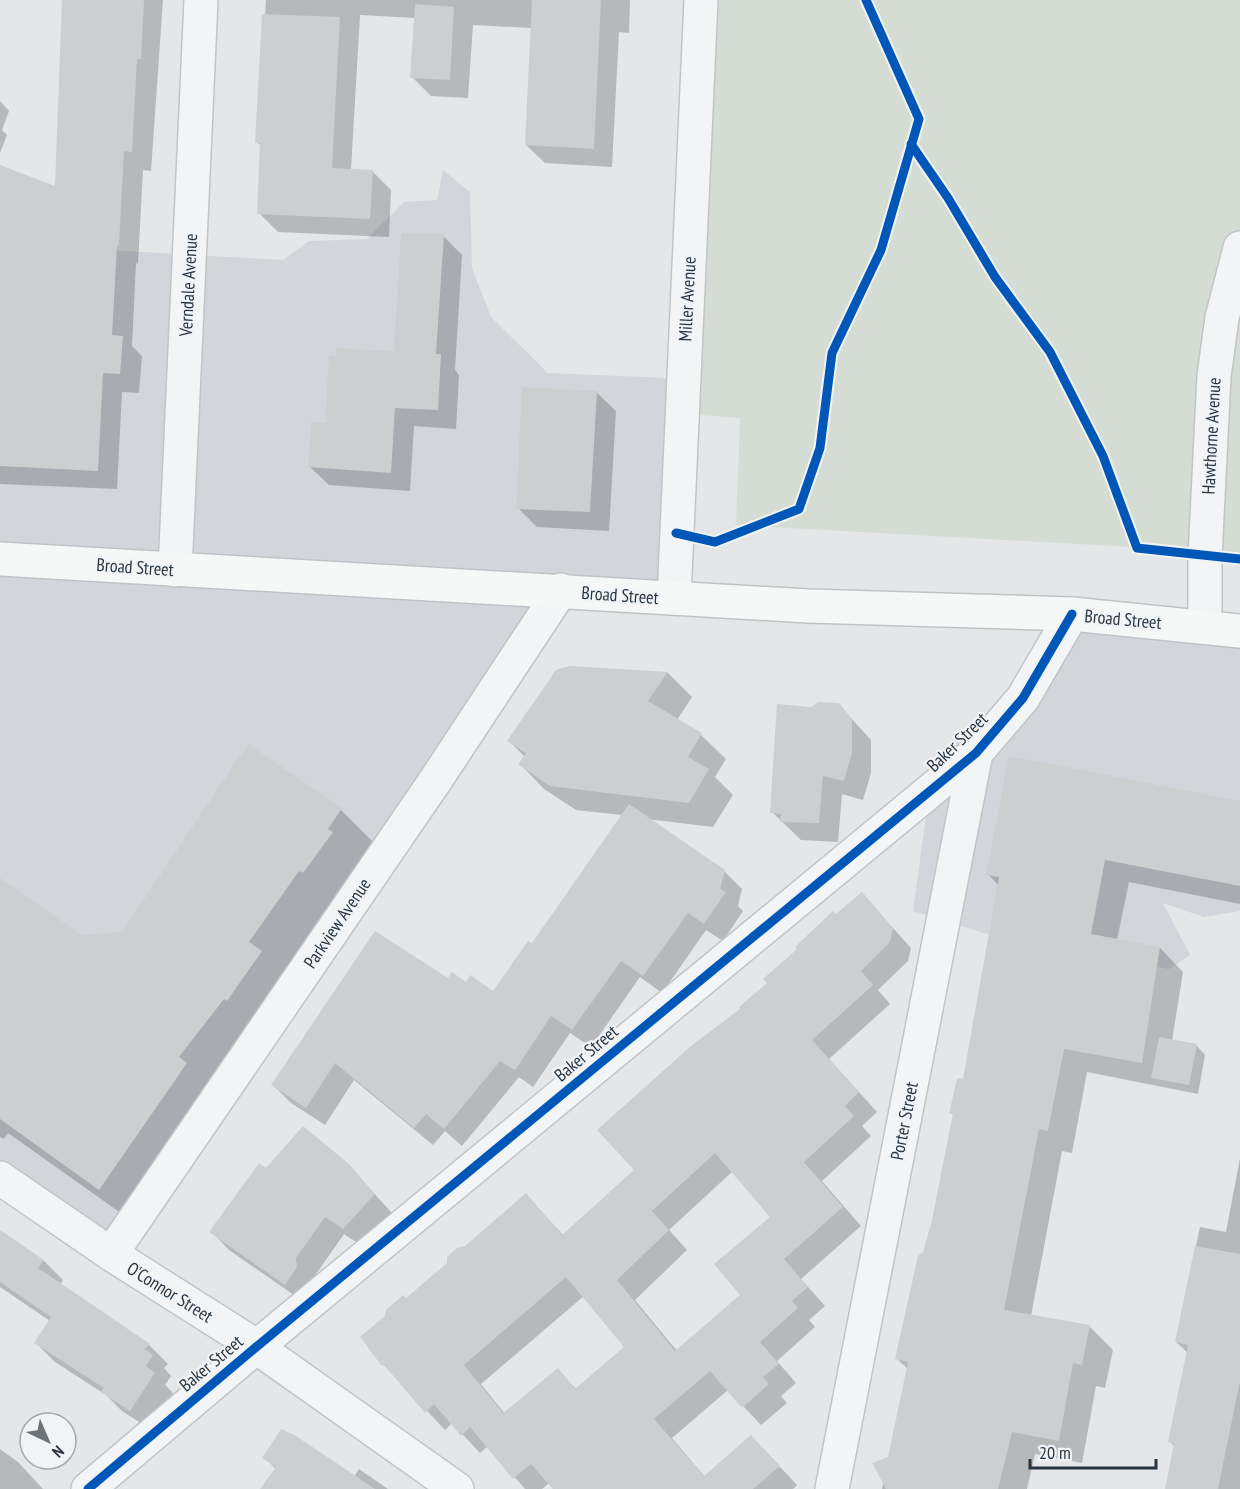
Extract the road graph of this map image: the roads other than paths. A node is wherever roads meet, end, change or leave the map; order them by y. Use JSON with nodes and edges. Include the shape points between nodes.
{"nodes":[{"id":1,"x":201,"y":0,"type":"edge"},
{"id":2,"x":701,"y":0,"type":"edge"},
{"id":3,"x":1240,"y":248,"type":"edge"},
{"id":4,"x":0,"y":559,"type":"edge"},
{"id":5,"x":175,"y":570,"type":"junction"},
{"id":6,"x":561,"y":590,"type":"junction"},
{"id":7,"x":674,"y":598,"type":"junction"},
{"id":8,"x":1072,"y":614,"type":"junction"},
{"id":9,"x":1205,"y":626,"type":"junction"},
{"id":10,"x":1240,"y":631,"type":"edge"},
{"id":11,"x":976,"y":753,"type":"junction"},
{"id":12,"x":0,"y":1178,"type":"edge"},
{"id":13,"x":111,"y":1254,"type":"junction"},
{"id":14,"x":255,"y":1348,"type":"junction"},
{"id":15,"x":88,"y":1489,"type":"edge"},
{"id":16,"x":457,"y":1489,"type":"edge"},
{"id":17,"x":832,"y":1489,"type":"edge"}],
"edges":[{"from":1,"to":5,"type":"street","name":"Verndale Avenue"},
{"from":2,"to":7,"type":"street","name":"Miller Avenue"},
{"from":3,"to":9,"type":"street","name":"Hawthorne Avenue","via":[[1222,318],[1214,376]]},
{"from":4,"to":5,"type":"main road","name":"Broad Street"},
{"from":5,"to":6,"type":"main road","name":"Broad Street"},
{"from":6,"to":7,"type":"main road","name":"Broad Street"},
{"from":6,"to":13,"type":"street","name":"Parkview Avenue"},
{"from":7,"to":8,"type":"main road","name":"Broad Street"},
{"from":8,"to":9,"type":"main road","name":"Broad Street"},
{"from":8,"to":11,"type":"street","name":"Baker Street","via":[[1023,698]]},
{"from":9,"to":10,"type":"main road","name":"Broad Street"},
{"from":11,"to":14,"type":"street","name":"Baker Street"},
{"from":11,"to":17,"type":"street","name":"Porter Street"},
{"from":12,"to":13,"type":"street","name":"O'Connor Street"},
{"from":13,"to":14,"type":"street","name":"O'Connor Street"},
{"from":14,"to":15,"type":"street","name":"Baker Street"},
{"from":14,"to":16,"type":"street","name":"O'Connor Street"}]}
